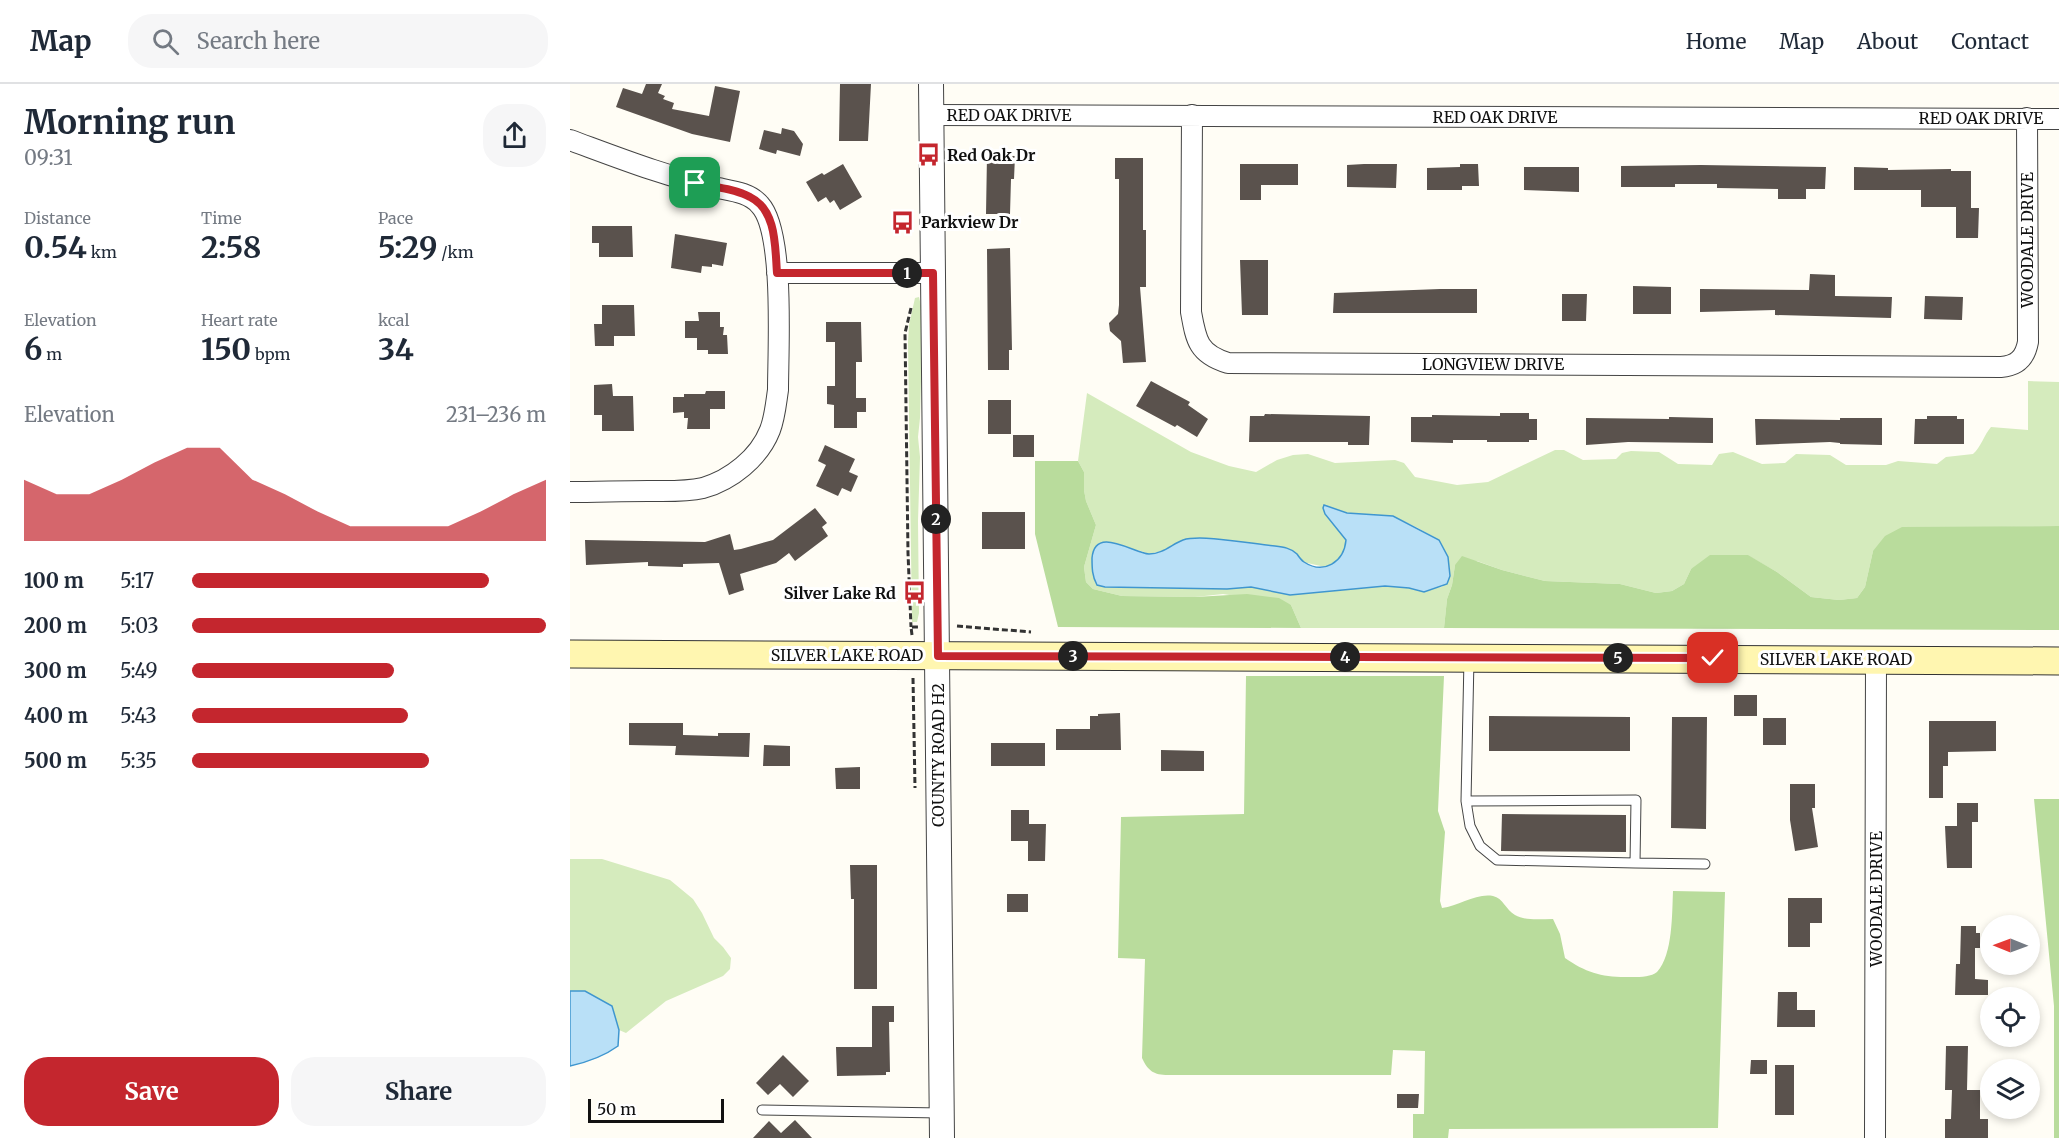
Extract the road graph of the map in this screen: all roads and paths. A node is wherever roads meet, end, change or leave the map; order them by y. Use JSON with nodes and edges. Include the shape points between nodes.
{"nodes":[{"id":1,"x":931,"y":84,"type":"edge"},
{"id":2,"x":931,"y":115,"type":"junction"},
{"id":3,"x":1192,"y":116,"type":"junction"},
{"id":4,"x":2027,"y":118,"type":"junction"},
{"id":5,"x":2059,"y":118,"type":"edge"},
{"id":6,"x":570,"y":140,"type":"edge"},
{"id":7,"x":777,"y":273,"type":"junction"},
{"id":8,"x":925,"y":273,"type":"junction"},
{"id":9,"x":2020,"y":359,"type":"joint"},
{"id":10,"x":570,"y":492,"type":"edge"},
{"id":11,"x":912,"y":627,"type":"junction"},
{"id":12,"x":938,"y":627,"type":"junction"},
{"id":13,"x":1039,"y":632,"type":"dead end"},
{"id":14,"x":570,"y":654,"type":"edge"},
{"id":15,"x":925,"y":655,"type":"junction"},
{"id":16,"x":1469,"y":657,"type":"junction"},
{"id":17,"x":1876,"y":659,"type":"junction"},
{"id":18,"x":2059,"y":661,"type":"edge"},
{"id":19,"x":916,"y":796,"type":"dead end"},
{"id":20,"x":1466,"y":801,"type":"junction"},
{"id":21,"x":1635,"y":863,"type":"junction"},
{"id":22,"x":1705,"y":864,"type":"dead end"},
{"id":23,"x":762,"y":1110,"type":"dead end"},
{"id":24,"x":941,"y":1113,"type":"junction"},
{"id":25,"x":942,"y":1138,"type":"edge"},
{"id":26,"x":1875,"y":1138,"type":"edge"}],
"edges":[{"from":1,"to":2,"type":"street","name":"COUNTY ROAD H2"},
{"from":2,"to":3,"type":"street","name":"RED OAK DRIVE"},
{"from":2,"to":8,"type":"street","name":"COUNTY ROAD H2"},
{"from":3,"to":4,"type":"street","name":"RED OAK DRIVE"},
{"from":3,"to":9,"type":"street","name":"LONGVIEW DRIVE","via":[[1191,312],[1197,340],[1215,359],[1228,363],[2001,367]]},
{"from":4,"to":5,"type":"street","name":"RED OAK DRIVE"},
{"from":4,"to":9,"type":"street","name":"WOODALE DRIVE","via":[[2028,342]]},
{"from":6,"to":7,"type":"street","via":[[663,174],[750,196],[767,214],[775,240]]},
{"from":7,"to":8,"type":"street"},
{"from":7,"to":10,"type":"street","via":[[778,390],[769,432],[755,455],[736,471],[701,488]]},
{"from":8,"to":11,"type":"path","via":[[914,293],[905,333]]},
{"from":8,"to":12,"type":"street","name":"COUNTY ROAD H2"},
{"from":11,"to":12,"type":"path"},
{"from":11,"to":15,"type":"path"},
{"from":12,"to":13,"type":"path"},
{"from":12,"to":15,"type":"street","name":"COUNTY ROAD H2"},
{"from":14,"to":15,"type":"main road","name":"SILVER LAKE ROAD"},
{"from":15,"to":16,"type":"main road","name":"SILVER LAKE ROAD"},
{"from":15,"to":19,"type":"path"},
{"from":15,"to":24,"type":"street","name":"COUNTY ROAD H2"},
{"from":16,"to":17,"type":"main road","name":"SILVER LAKE ROAD"},
{"from":16,"to":20,"type":"lane"},
{"from":17,"to":18,"type":"main road","name":"SILVER LAKE ROAD"},
{"from":17,"to":26,"type":"street","name":"WOODALE DRIVE"},
{"from":20,"to":21,"type":"lane","via":[[1470,826],[1480,846],[1497,860]]},
{"from":20,"to":21,"type":"lane","via":[[1636,800]]},
{"from":21,"to":22,"type":"lane"},
{"from":23,"to":24,"type":"lane"},
{"from":24,"to":25,"type":"street","name":"COUNTY ROAD H2"}]}
